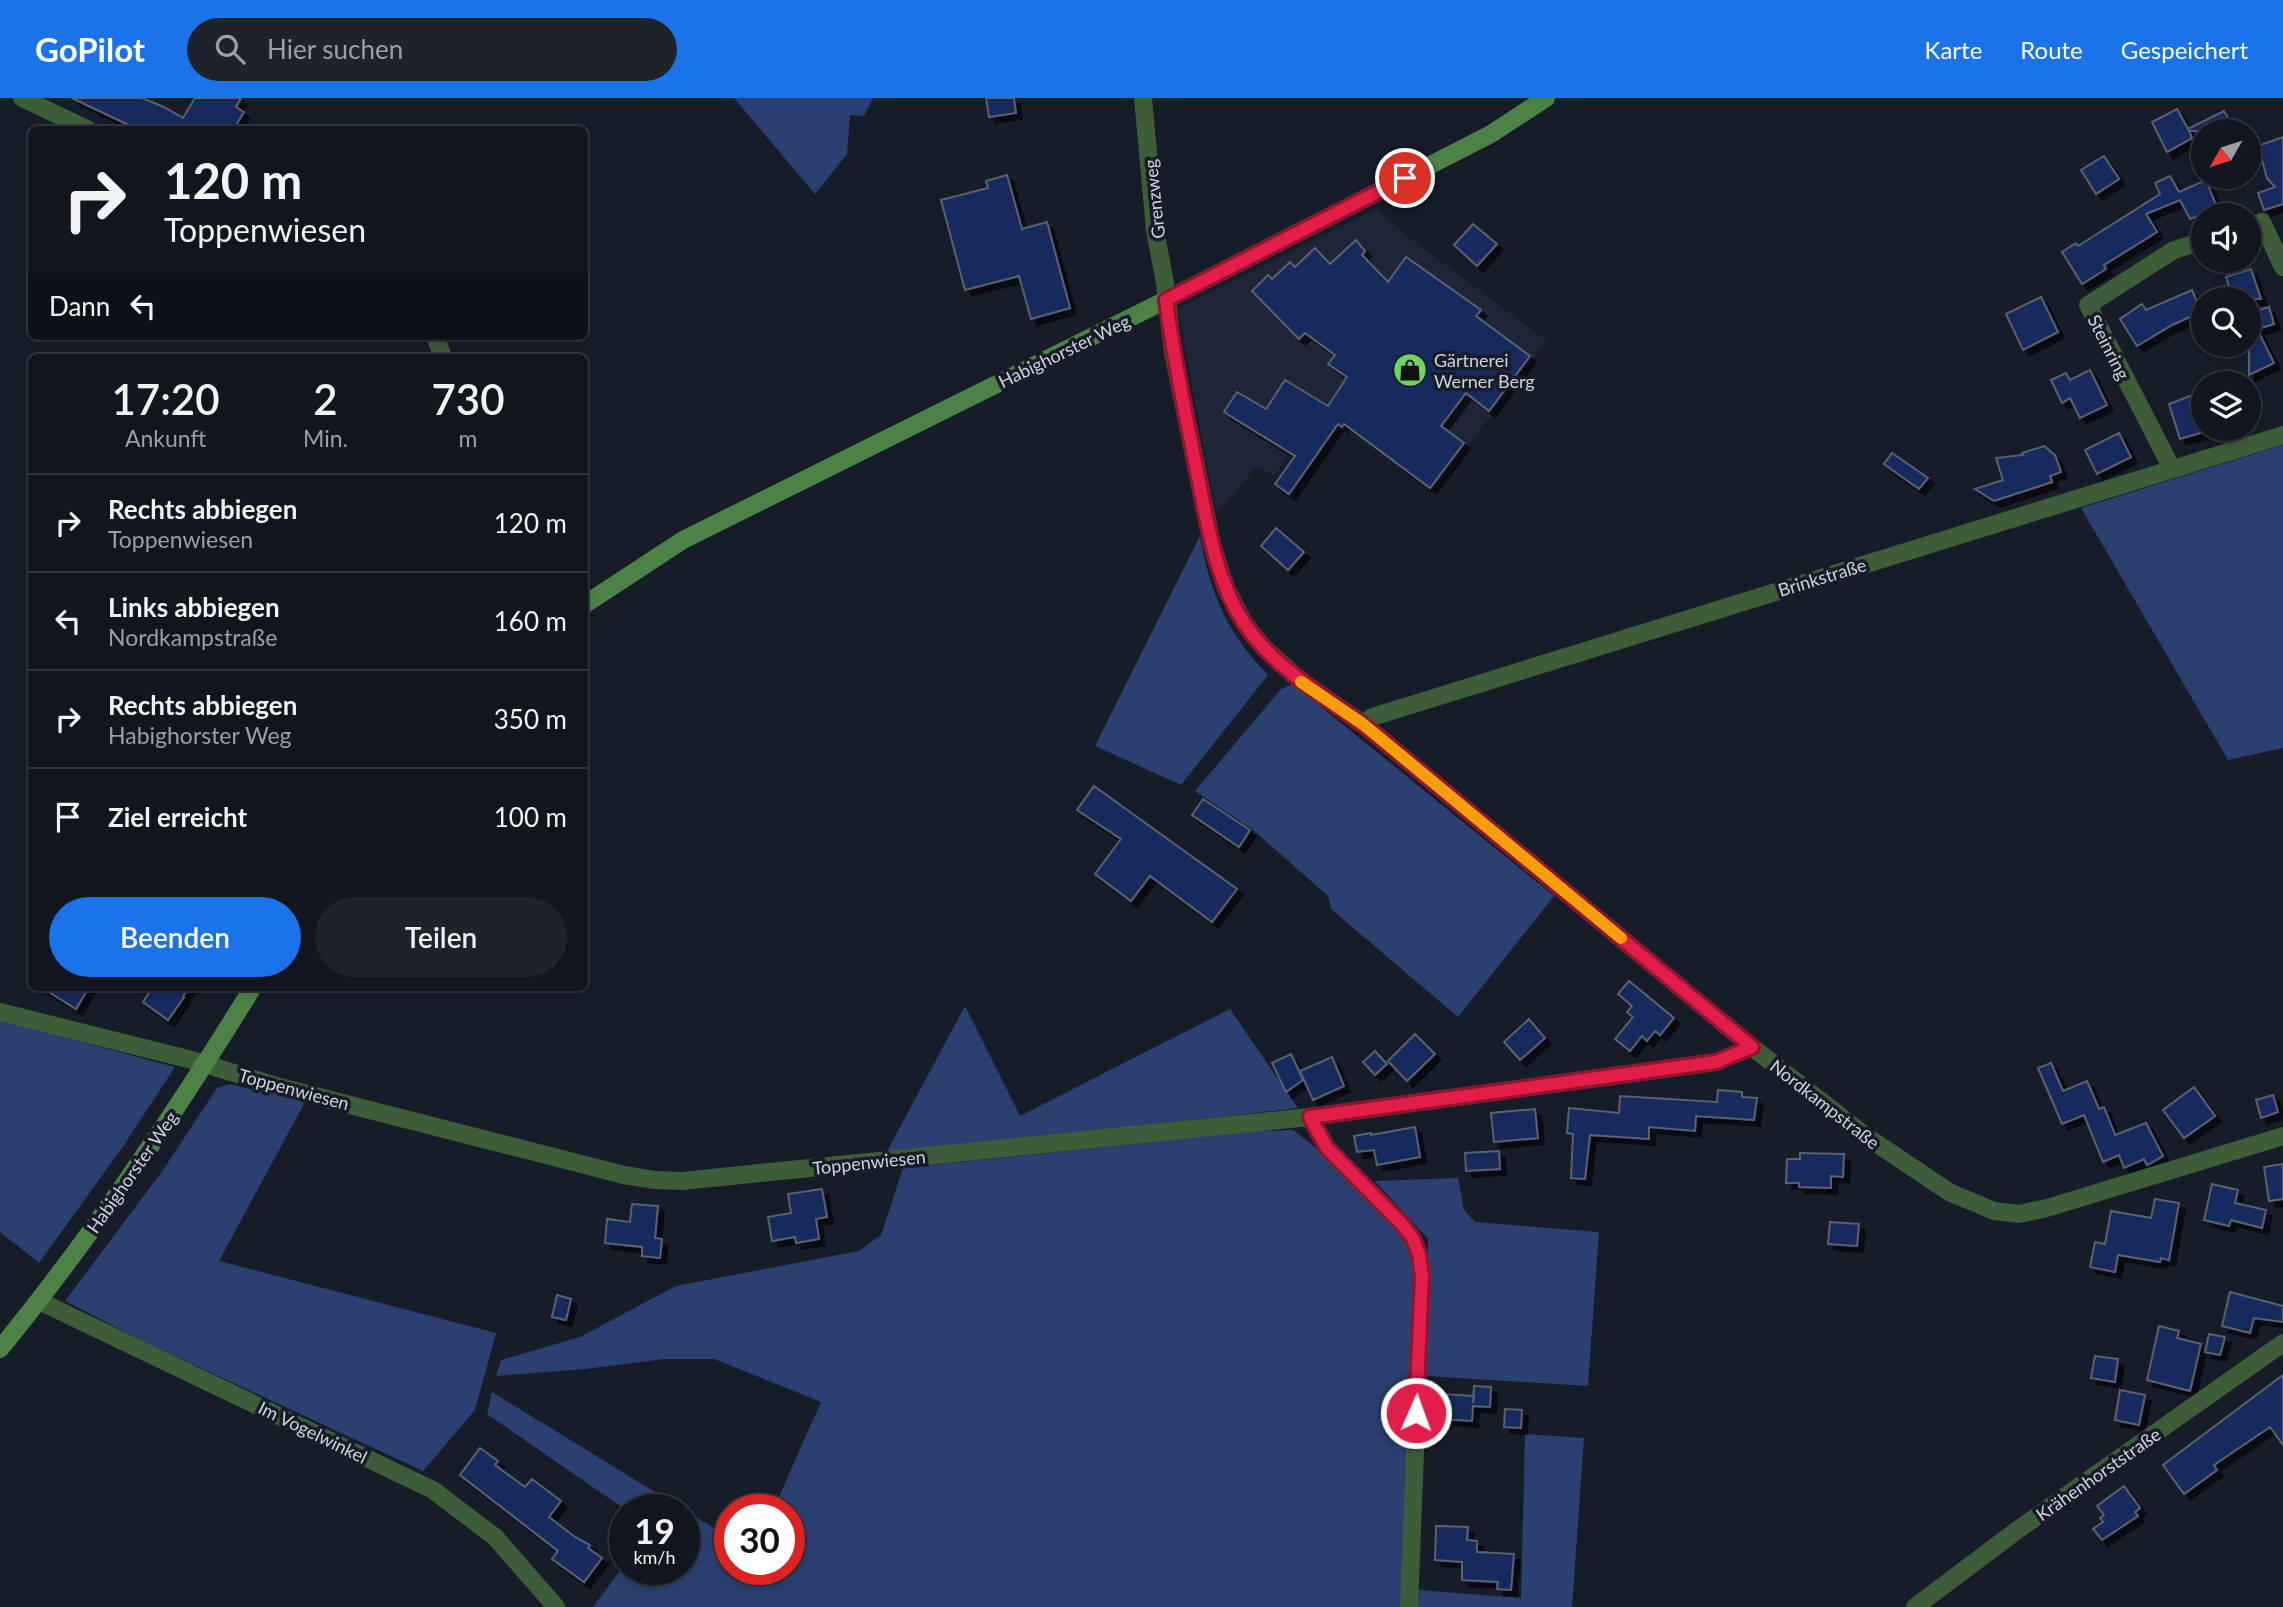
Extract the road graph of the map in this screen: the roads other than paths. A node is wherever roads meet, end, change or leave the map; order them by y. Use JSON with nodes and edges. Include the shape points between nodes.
{"nodes":[{"id":1,"x":22,"y":98,"type":"edge"},
{"id":2,"x":1143,"y":98,"type":"edge"},
{"id":3,"x":1546,"y":98,"type":"edge"},
{"id":4,"x":81,"y":126,"type":"edge"},
{"id":5,"x":2261,"y":222,"type":"edge"},
{"id":6,"x":2191,"y":245,"type":"edge"},
{"id":7,"x":2281,"y":260,"type":"edge"},
{"id":8,"x":1166,"y":300,"type":"junction"},
{"id":9,"x":2283,"y":435,"type":"edge"},
{"id":10,"x":2172,"y":469,"type":"junction"},
{"id":11,"x":588,"y":603,"type":"edge"},
{"id":12,"x":1363,"y":724,"type":"junction"},
{"id":13,"x":251,"y":991,"type":"edge"},
{"id":14,"x":0,"y":1012,"type":"edge"},
{"id":15,"x":1752,"y":1047,"type":"junction"},
{"id":16,"x":206,"y":1064,"type":"junction"},
{"id":17,"x":1310,"y":1117,"type":"junction"},
{"id":18,"x":2283,"y":1136,"type":"edge"},
{"id":19,"x":39,"y":1301,"type":"junction"},
{"id":20,"x":2283,"y":1343,"type":"edge"},
{"id":21,"x":0,"y":1349,"type":"edge"},
{"id":22,"x":556,"y":1607,"type":"edge"},
{"id":23,"x":1409,"y":1607,"type":"edge"},
{"id":24,"x":1914,"y":1607,"type":"edge"}],
"edges":[{"from":1,"to":4,"type":"street"},
{"from":2,"to":8,"type":"street","name":"Grenzweg"},
{"from":3,"to":8,"type":"street","name":"Habighorster Weg","via":[[1491,134]]},
{"from":5,"to":7,"type":"street"},
{"from":6,"to":10,"type":"street","name":"Steinring","via":[[2174,250],[2088,305]]},
{"from":8,"to":11,"type":"street","name":"Habighorster Weg","via":[[683,540]]},
{"from":8,"to":12,"type":"street","name":"Nordkampstraße","via":[[1210,532],[1226,588],[1244,623],[1272,656]]},
{"from":9,"to":10,"type":"street","name":"Brinkstraße"},
{"from":10,"to":12,"type":"street","name":"Brinkstraße"},
{"from":12,"to":15,"type":"street","name":"Nordkampstraße"},
{"from":13,"to":16,"type":"street","name":"Habighorster Weg"},
{"from":14,"to":16,"type":"street","name":"Toppenwiesen"},
{"from":15,"to":17,"type":"street","name":"Toppenwiesen","via":[[1716,1062]]},
{"from":15,"to":18,"type":"street","name":"Nordkampstraße","via":[[1910,1167],[1949,1192],[1994,1211],[2019,1214],[2047,1208]]},
{"from":16,"to":17,"type":"street","name":"Toppenwiesen","via":[[307,1094],[655,1180],[682,1181]]},
{"from":16,"to":19,"type":"street","name":"Habighorster Weg","via":[[142,1162]]},
{"from":17,"to":23,"type":"street","via":[[1327,1148],[1402,1224],[1419,1255],[1422,1275]]},
{"from":19,"to":21,"type":"street","name":"Habighorster Weg"},
{"from":19,"to":22,"type":"street","name":"Im Vogelwinkel","via":[[433,1490],[495,1537]]},
{"from":20,"to":24,"type":"street","name":"Krähenhorststraße"}]}
